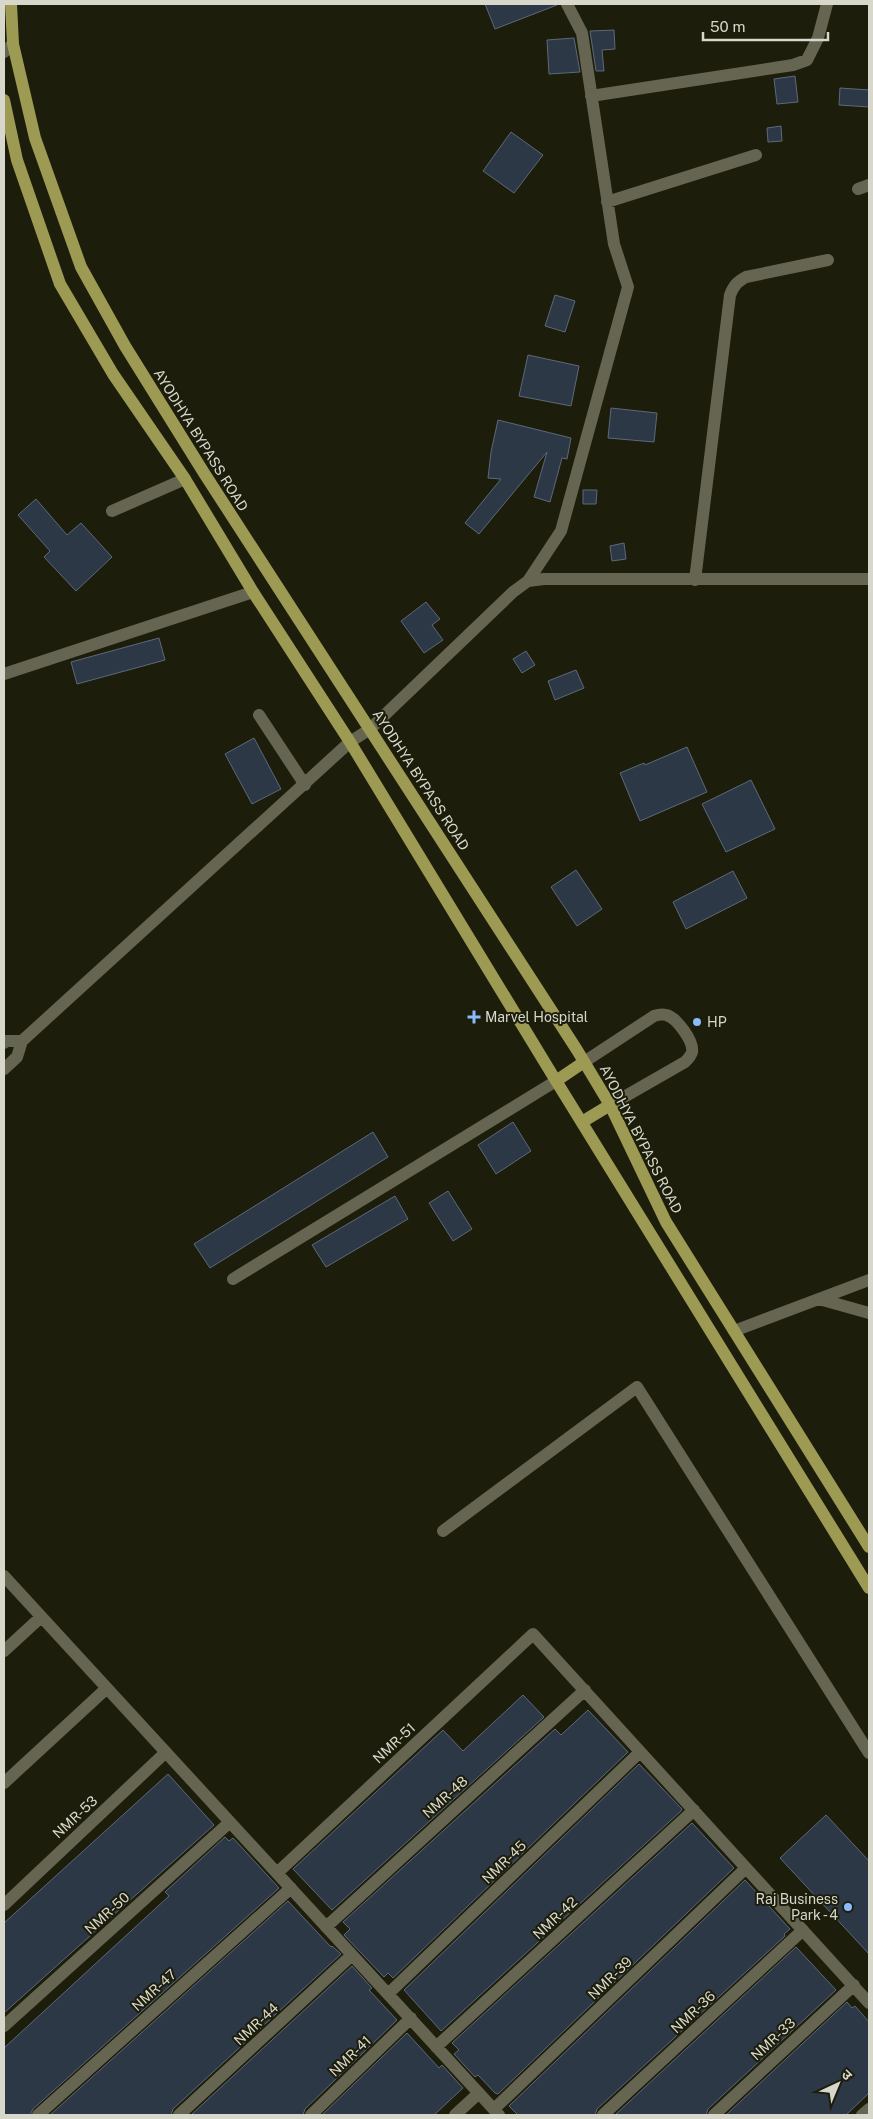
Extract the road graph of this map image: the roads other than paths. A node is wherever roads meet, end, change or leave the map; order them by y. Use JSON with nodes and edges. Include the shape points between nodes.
{"nodes":[{"id":1,"x":11,"y":4,"type":"edge"},
{"id":2,"x":567,"y":4,"type":"edge"},
{"id":3,"x":827,"y":4,"type":"edge"},
{"id":4,"x":8,"y":48,"type":"edge"},
{"id":5,"x":591,"y":96,"type":"junction"},
{"id":6,"x":4,"y":100,"type":"edge"},
{"id":7,"x":756,"y":155,"type":"dead end"},
{"id":8,"x":607,"y":202,"type":"junction"},
{"id":9,"x":828,"y":260,"type":"dead end"},
{"id":10,"x":185,"y":479,"type":"junction"},
{"id":11,"x":112,"y":511,"type":"dead end"},
{"id":12,"x":869,"y":579,"type":"edge"},
{"id":13,"x":695,"y":580,"type":"junction"},
{"id":14,"x":528,"y":581,"type":"junction"},
{"id":15,"x":253,"y":592,"type":"junction"},
{"id":16,"x":4,"y":674,"type":"edge"},
{"id":17,"x":259,"y":715,"type":"dead end"},
{"id":18,"x":370,"y":729,"type":"junction"},
{"id":19,"x":350,"y":742,"type":"junction"},
{"id":20,"x":305,"y":785,"type":"junction"},
{"id":21,"x":4,"y":1041,"type":"edge"},
{"id":22,"x":22,"y":1041,"type":"junction"},
{"id":23,"x":584,"y":1062,"type":"junction"},
{"id":24,"x":4,"y":1068,"type":"edge"},
{"id":25,"x":556,"y":1080,"type":"junction"},
{"id":26,"x":610,"y":1105,"type":"junction"},
{"id":27,"x":582,"y":1122,"type":"junction"},
{"id":28,"x":234,"y":1279,"type":"dead end"},
{"id":29,"x":869,"y":1280,"type":"edge"},
{"id":30,"x":819,"y":1299,"type":"junction"},
{"id":31,"x":869,"y":1313,"type":"edge"},
{"id":32,"x":734,"y":1331,"type":"junction"},
{"id":33,"x":442,"y":1531,"type":"dead end"},
{"id":34,"x":869,"y":1547,"type":"edge"},
{"id":35,"x":4,"y":1576,"type":"edge"},
{"id":36,"x":869,"y":1588,"type":"edge"},
{"id":37,"x":41,"y":1616,"type":"junction"},
{"id":38,"x":4,"y":1651,"type":"edge"},
{"id":39,"x":107,"y":1688,"type":"junction"},
{"id":40,"x":585,"y":1690,"type":"junction"},
{"id":41,"x":166,"y":1752,"type":"junction"},
{"id":42,"x":640,"y":1752,"type":"junction"},
{"id":43,"x":869,"y":1753,"type":"edge"},
{"id":44,"x":4,"y":1783,"type":"edge"},
{"id":45,"x":694,"y":1810,"type":"junction"},
{"id":46,"x":230,"y":1822,"type":"junction"},
{"id":47,"x":746,"y":1868,"type":"junction"},
{"id":48,"x":277,"y":1873,"type":"junction"},
{"id":49,"x":290,"y":1888,"type":"junction"},
{"id":50,"x":4,"y":1904,"type":"edge"},
{"id":51,"x":326,"y":1927,"type":"junction"},
{"id":52,"x":803,"y":1930,"type":"junction"},
{"id":53,"x":352,"y":1955,"type":"junction"},
{"id":54,"x":854,"y":1985,"type":"junction"},
{"id":55,"x":388,"y":1994,"type":"junction"},
{"id":56,"x":869,"y":2003,"type":"edge"},
{"id":57,"x":410,"y":2018,"type":"junction"},
{"id":58,"x":4,"y":2026,"type":"edge"},
{"id":59,"x":436,"y":2047,"type":"junction"},
{"id":60,"x":479,"y":2093,"type":"junction"},
{"id":61,"x":869,"y":2109,"type":"edge"},
{"id":62,"x":497,"y":2112,"type":"edge"},
{"id":63,"x":38,"y":2115,"type":"edge"},
{"id":64,"x":179,"y":2115,"type":"edge"},
{"id":65,"x":311,"y":2115,"type":"edge"},
{"id":66,"x":455,"y":2115,"type":"edge"},
{"id":67,"x":603,"y":2115,"type":"edge"},
{"id":68,"x":714,"y":2115,"type":"edge"},
{"id":69,"x":862,"y":2115,"type":"edge"}],
"edges":[{"from":1,"to":4,"type":"main road","name":"AYODHYA BYPASS ROAD"},
{"from":2,"to":5,"type":"street","via":[[582,33]]},
{"from":3,"to":5,"type":"street","via":[[818,38],[807,60],[793,65]]},
{"from":4,"to":18,"type":"main road","name":"AYODHYA BYPASS ROAD","via":[[35,138],[81,267],[125,346],[198,464]]},
{"from":5,"to":8,"type":"street"},
{"from":6,"to":10,"type":"main road","via":[[17,160],[60,284],[113,374]]},
{"from":7,"to":8,"type":"street"},
{"from":8,"to":14,"type":"street","via":[[614,244],[628,287],[561,531]]},
{"from":9,"to":13,"type":"street","via":[[746,277],[733,287]]},
{"from":10,"to":11,"type":"street"},
{"from":10,"to":15,"type":"main road"},
{"from":12,"to":13,"type":"street"},
{"from":13,"to":14,"type":"street"},
{"from":14,"to":18,"type":"street"},
{"from":15,"to":16,"type":"street"},
{"from":15,"to":19,"type":"main road"},
{"from":17,"to":20,"type":"street"},
{"from":18,"to":19,"type":"street"},
{"from":18,"to":23,"type":"main road","name":"AYODHYA BYPASS ROAD"},
{"from":19,"to":20,"type":"street"},
{"from":19,"to":25,"type":"main road"},
{"from":20,"to":22,"type":"street"},
{"from":21,"to":22,"type":"street"},
{"from":22,"to":24,"type":"street","via":[[17,1057]]},
{"from":23,"to":25,"type":"main road"},
{"from":23,"to":26,"type":"main road","name":"AYODHYA BYPASS ROAD"},
{"from":23,"to":26,"type":"street","via":[[660,1015],[678,1022],[692,1045],[692,1052],[685,1062]]},
{"from":25,"to":27,"type":"main road"},
{"from":25,"to":28,"type":"street"},
{"from":26,"to":27,"type":"main road"},
{"from":26,"to":32,"type":"main road","name":"AYODHYA BYPASS ROAD","via":[[666,1222]]},
{"from":27,"to":36,"type":"main road"},
{"from":29,"to":30,"type":"street"},
{"from":30,"to":31,"type":"street"},
{"from":30,"to":32,"type":"street"},
{"from":32,"to":34,"type":"main road","name":"AYODHYA BYPASS ROAD"},
{"from":33,"to":43,"type":"street","via":[[637,1387]]},
{"from":35,"to":37,"type":"street"},
{"from":37,"to":38,"type":"street"},
{"from":37,"to":39,"type":"street"},
{"from":39,"to":41,"type":"street"},
{"from":39,"to":44,"type":"street"},
{"from":40,"to":42,"type":"street"},
{"from":40,"to":48,"type":"street","name":"NMR-51","via":[[533,1634]]},
{"from":40,"to":51,"type":"street","name":"NMR-48"},
{"from":41,"to":46,"type":"street"},
{"from":41,"to":50,"type":"street","name":"NMR-53"},
{"from":42,"to":45,"type":"street"},
{"from":42,"to":55,"type":"street","name":"NMR-45"},
{"from":45,"to":47,"type":"street"},
{"from":45,"to":59,"type":"street","name":"NMR-42"},
{"from":46,"to":48,"type":"street"},
{"from":46,"to":58,"type":"street","name":"NMR-50"},
{"from":47,"to":52,"type":"street"},
{"from":47,"to":62,"type":"street","name":"NMR-39"},
{"from":48,"to":49,"type":"street"},
{"from":49,"to":51,"type":"street"},
{"from":49,"to":63,"type":"street","name":"NMR-47"},
{"from":51,"to":53,"type":"street"},
{"from":52,"to":54,"type":"street"},
{"from":52,"to":67,"type":"street","name":"NMR-36"},
{"from":53,"to":55,"type":"street"},
{"from":53,"to":64,"type":"street","name":"NMR-44"},
{"from":54,"to":56,"type":"street"},
{"from":54,"to":68,"type":"street","name":"NMR-33"},
{"from":55,"to":57,"type":"street"},
{"from":57,"to":59,"type":"street"},
{"from":57,"to":65,"type":"street","name":"NMR-41"},
{"from":59,"to":60,"type":"street"},
{"from":60,"to":62,"type":"street"},
{"from":60,"to":66,"type":"street"},
{"from":61,"to":69,"type":"street"}]}
